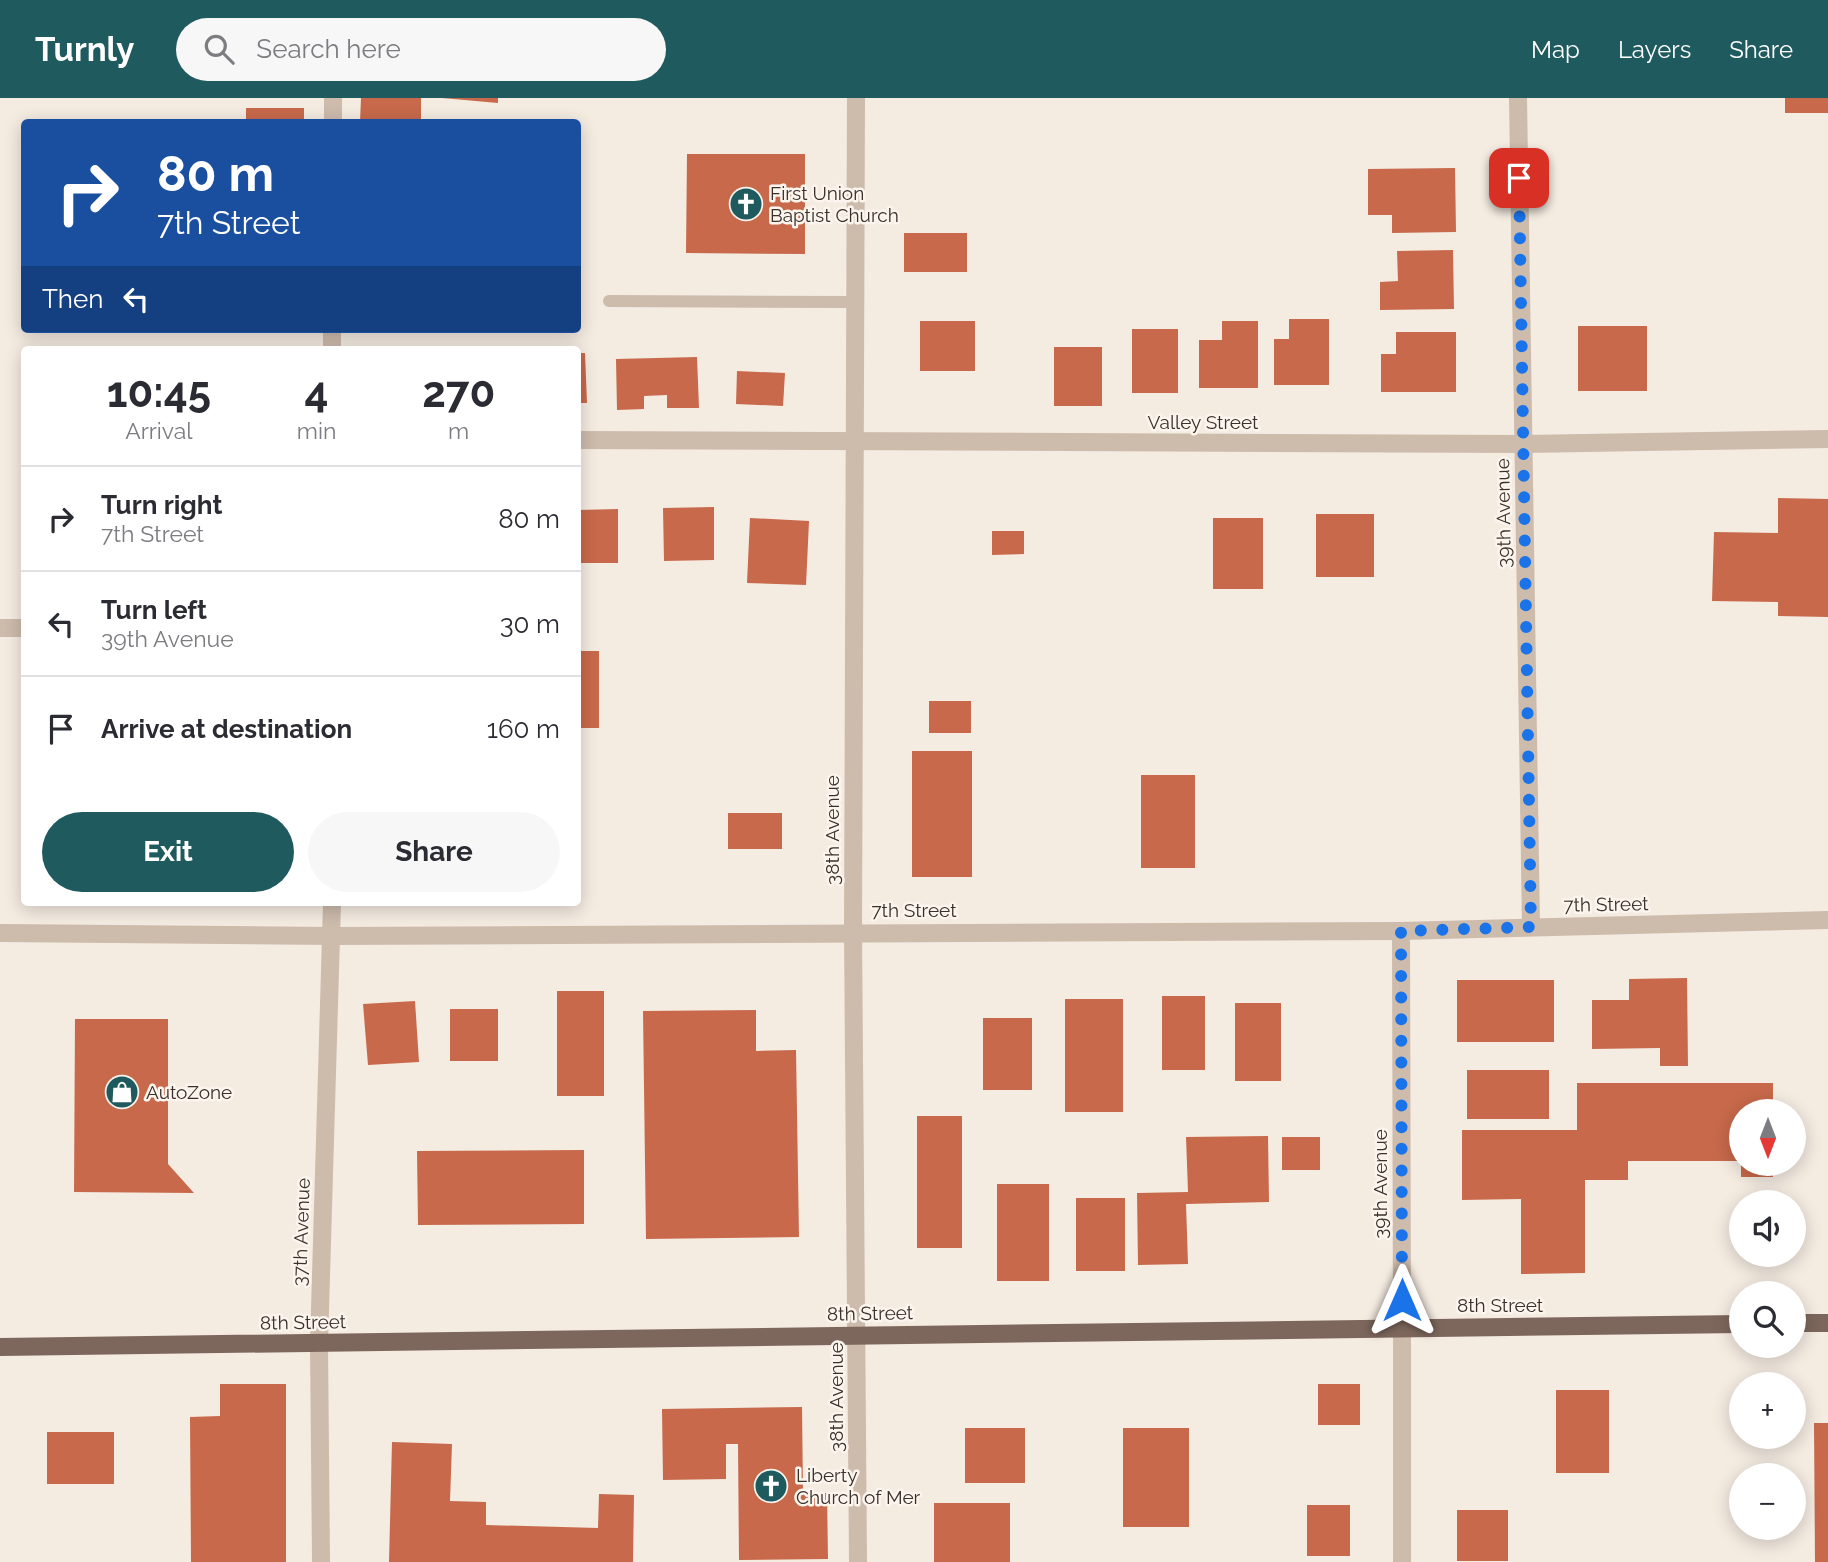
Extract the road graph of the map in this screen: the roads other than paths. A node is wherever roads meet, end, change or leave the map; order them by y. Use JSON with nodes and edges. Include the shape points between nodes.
{"nodes":[{"id":1,"x":333,"y":98,"type":"edge"},
{"id":2,"x":856,"y":98,"type":"edge"},
{"id":3,"x":1518,"y":98,"type":"edge"},
{"id":4,"x":333,"y":119,"type":"edge"},
{"id":5,"x":609,"y":301,"type":"dead end"},
{"id":6,"x":853,"y":302,"type":"junction"},
{"id":7,"x":1828,"y":439,"type":"edge"},
{"id":8,"x":581,"y":440,"type":"edge"},
{"id":9,"x":853,"y":442,"type":"junction"},
{"id":10,"x":1523,"y":444,"type":"junction"},
{"id":11,"x":0,"y":628,"type":"edge"},
{"id":12,"x":21,"y":628,"type":"edge"},
{"id":13,"x":332,"y":906,"type":"edge"},
{"id":14,"x":1828,"y":920,"type":"edge"},
{"id":15,"x":1531,"y":927,"type":"junction"},
{"id":16,"x":853,"y":931,"type":"junction"},
{"id":17,"x":1401,"y":931,"type":"junction"},
{"id":18,"x":0,"y":933,"type":"edge"},
{"id":19,"x":333,"y":936,"type":"junction"},
{"id":20,"x":1828,"y":1323,"type":"edge"},
{"id":21,"x":1729,"y":1324,"type":"edge"},
{"id":22,"x":1806,"y":1324,"type":"edge"},
{"id":23,"x":1402,"y":1327,"type":"junction"},
{"id":24,"x":857,"y":1334,"type":"junction"},
{"id":25,"x":319,"y":1343,"type":"junction"},
{"id":26,"x":0,"y":1347,"type":"edge"},
{"id":27,"x":321,"y":1562,"type":"edge"},
{"id":28,"x":858,"y":1562,"type":"edge"},
{"id":29,"x":1402,"y":1562,"type":"edge"}],
"edges":[{"from":1,"to":4,"type":"street"},
{"from":2,"to":6,"type":"street","name":"38th Avenue"},
{"from":3,"to":10,"type":"street","name":"39th Avenue"},
{"from":5,"to":6,"type":"lane"},
{"from":6,"to":9,"type":"street","name":"38th Avenue"},
{"from":7,"to":10,"type":"street","name":"Valley Street"},
{"from":8,"to":9,"type":"street","name":"Valley Street"},
{"from":9,"to":10,"type":"street","name":"Valley Street"},
{"from":9,"to":16,"type":"street","name":"38th Avenue"},
{"from":10,"to":15,"type":"street","name":"39th Avenue"},
{"from":11,"to":12,"type":"street"},
{"from":13,"to":19,"type":"street","name":"37th Avenue"},
{"from":14,"to":15,"type":"street","name":"7th Street"},
{"from":15,"to":17,"type":"street","name":"7th Street"},
{"from":16,"to":17,"type":"street","name":"7th Street"},
{"from":16,"to":19,"type":"street","name":"7th Street"},
{"from":16,"to":24,"type":"street","name":"38th Avenue"},
{"from":17,"to":23,"type":"street","name":"39th Avenue"},
{"from":18,"to":19,"type":"street","name":"7th Street"},
{"from":19,"to":25,"type":"street","name":"37th Avenue"},
{"from":20,"to":22,"type":"main road"},
{"from":21,"to":23,"type":"main road","name":"8th Street"},
{"from":23,"to":24,"type":"main road","name":"8th Street"},
{"from":23,"to":29,"type":"street","name":"39th Avenue"},
{"from":24,"to":25,"type":"main road","name":"8th Street"},
{"from":24,"to":28,"type":"street","name":"38th Avenue"},
{"from":25,"to":26,"type":"main road","name":"8th Street"},
{"from":25,"to":27,"type":"street","name":"37th Avenue"}]}
